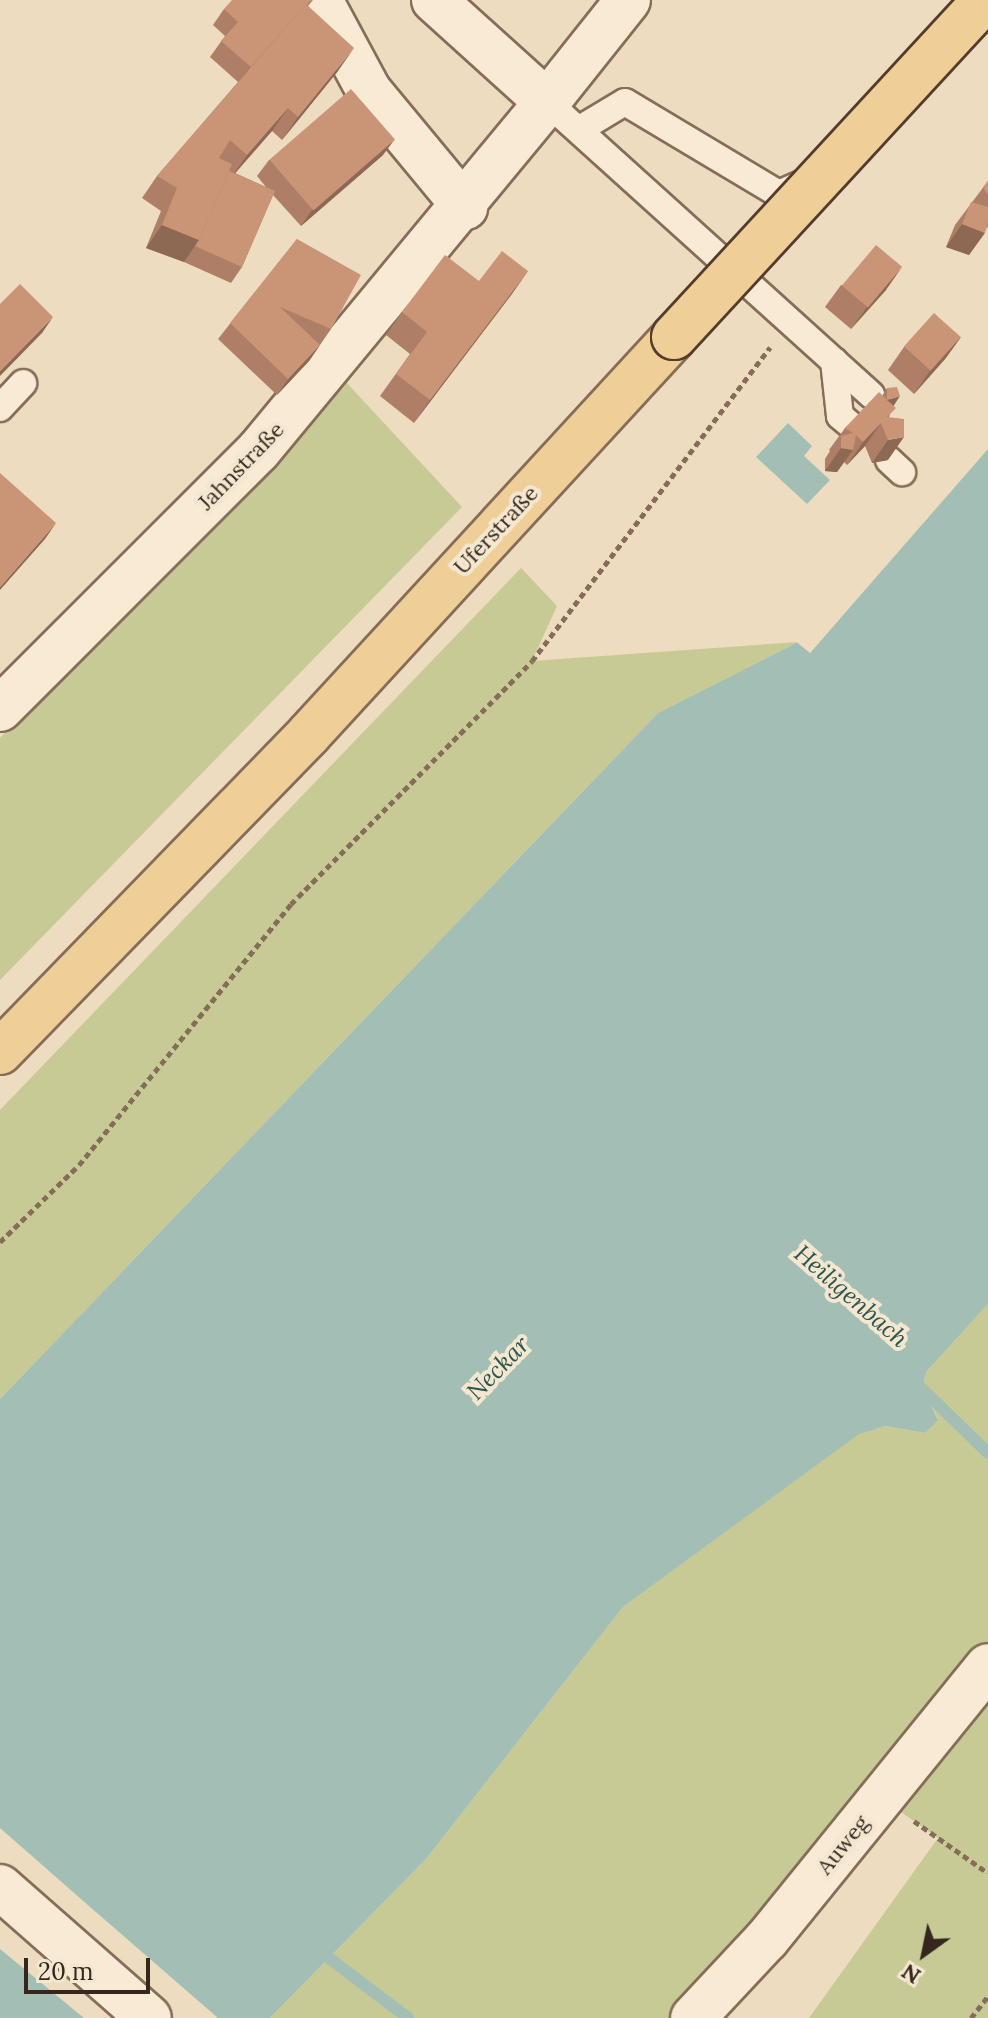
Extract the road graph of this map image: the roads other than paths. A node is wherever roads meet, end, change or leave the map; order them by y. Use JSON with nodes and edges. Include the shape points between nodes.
{"nodes":[{"id":1,"x":320,"y":0,"type":"edge"},
{"id":2,"x":434,"y":0,"type":"edge"},
{"id":3,"x":628,"y":0,"type":"edge"},
{"id":4,"x":976,"y":0,"type":"edge"},
{"id":5,"x":985,"y":0,"type":"edge"},
{"id":6,"x":547,"y":102,"type":"junction"},
{"id":7,"x":580,"y":129,"type":"junction"},
{"id":8,"x":465,"y":207,"type":"junction"},
{"id":9,"x":834,"y":361,"type":"junction"},
{"id":10,"x":23,"y":383,"type":"dead end"},
{"id":11,"x":871,"y":395,"type":"edge"},
{"id":12,"x":0,"y":408,"type":"edge"},
{"id":13,"x":852,"y":426,"type":"edge"},
{"id":14,"x":0,"y":709,"type":"edge"},
{"id":15,"x":0,"y":1052,"type":"edge"},
{"id":16,"x":988,"y":1666,"type":"edge"},
{"id":17,"x":0,"y":1887,"type":"edge"},
{"id":18,"x":149,"y":2018,"type":"edge"},
{"id":19,"x":693,"y":2018,"type":"edge"}],
"edges":[{"from":1,"to":8,"type":"street","via":[[369,91]]},
{"from":2,"to":6,"type":"street"},
{"from":3,"to":6,"type":"street","name":"Jahnstraße"},
{"from":4,"to":7,"type":"lane","via":[[800,189],[779,194],[625,102]]},
{"from":5,"to":15,"type":"main road","name":"Uferstraße","bridge":true,"via":[[309,734]]},
{"from":6,"to":7,"type":"lane"},
{"from":6,"to":8,"type":"street","name":"Jahnstraße"},
{"from":7,"to":9,"type":"lane"},
{"from":8,"to":14,"type":"street","name":"Jahnstraße","via":[[259,450]]},
{"from":9,"to":11,"type":"lane"},
{"from":9,"to":13,"type":"lane","via":[[840,416]]},
{"from":10,"to":12,"type":"lane"},
{"from":16,"to":19,"type":"street","name":"Auweg"},
{"from":17,"to":18,"type":"street"}]}
